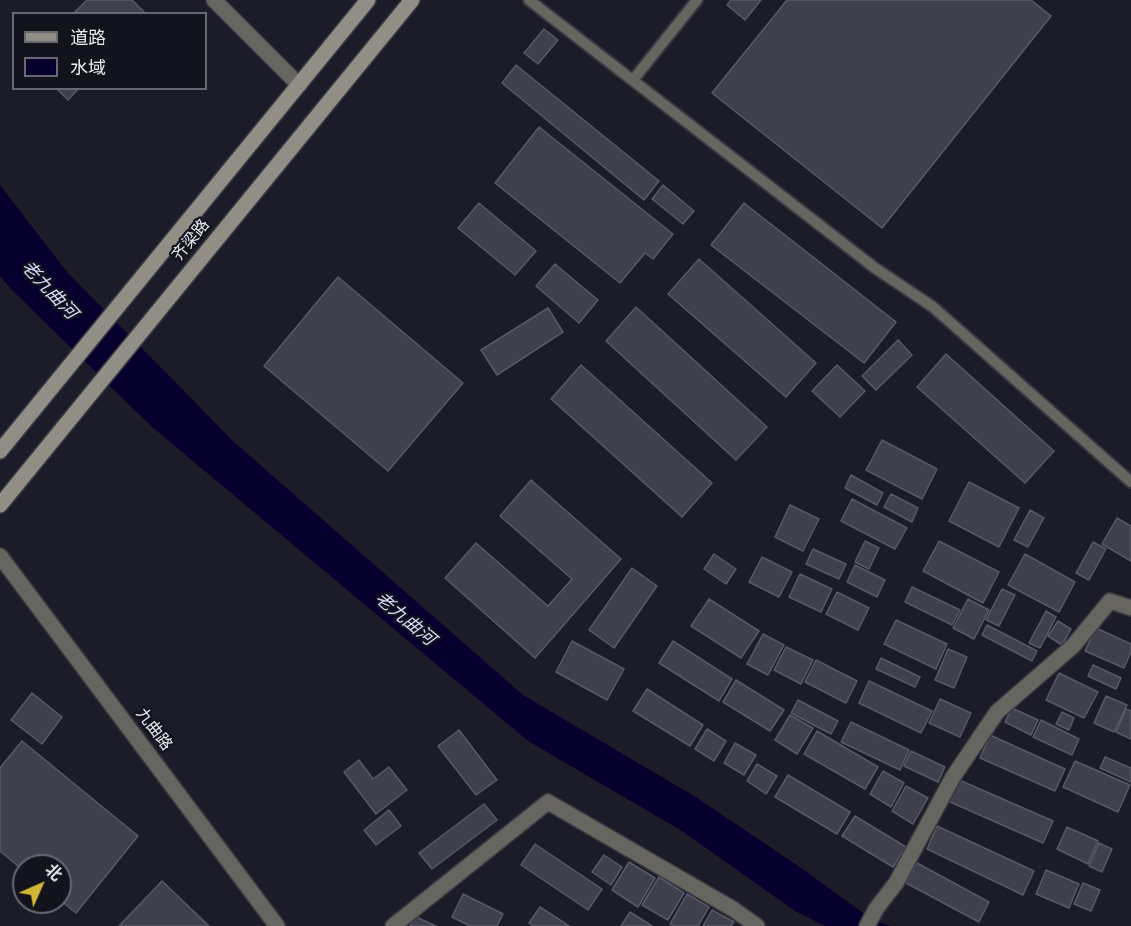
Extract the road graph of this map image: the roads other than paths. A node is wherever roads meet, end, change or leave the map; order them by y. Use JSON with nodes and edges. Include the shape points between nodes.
{"nodes":[{"id":1,"x":214,"y":0,"type":"edge"},
{"id":2,"x":368,"y":0,"type":"edge"},
{"id":3,"x":412,"y":0,"type":"edge"},
{"id":4,"x":529,"y":0,"type":"edge"},
{"id":5,"x":697,"y":0,"type":"edge"},
{"id":6,"x":633,"y":80,"type":"junction"},
{"id":7,"x":299,"y":85,"type":"junction"},
{"id":8,"x":0,"y":451,"type":"edge"},
{"id":9,"x":1131,"y":482,"type":"edge"},
{"id":10,"x":0,"y":505,"type":"edge"},
{"id":11,"x":0,"y":556,"type":"edge"},
{"id":12,"x":1131,"y":608,"type":"edge"},
{"id":13,"x":277,"y":926,"type":"edge"},
{"id":14,"x":393,"y":926,"type":"edge"},
{"id":15,"x":757,"y":926,"type":"edge"},
{"id":16,"x":867,"y":926,"type":"edge"}],
"edges":[{"from":1,"to":7,"type":"street"},
{"from":2,"to":7,"type":"main road","name":"齐梁路"},
{"from":3,"to":10,"type":"main road","name":"齐梁路"},
{"from":4,"to":6,"type":"lane"},
{"from":5,"to":6,"type":"lane"},
{"from":6,"to":9,"type":"lane","via":[[875,267],[933,307]]},
{"from":7,"to":8,"type":"main road","name":"齐梁路"},
{"from":11,"to":13,"type":"street","name":"九曲路"},
{"from":12,"to":16,"type":"street","via":[[1110,601],[1073,646],[997,712],[952,777],[896,883]]},
{"from":14,"to":15,"type":"street","via":[[548,802]]}]}
